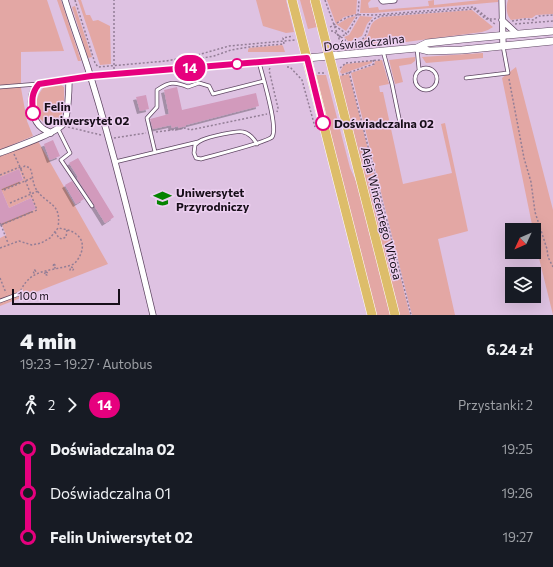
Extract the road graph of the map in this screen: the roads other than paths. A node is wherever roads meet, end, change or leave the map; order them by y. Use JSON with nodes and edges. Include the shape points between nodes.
{"nodes":[{"id":1,"x":292,"y":0,"type":"edge"},
{"id":2,"x":315,"y":0,"type":"edge"},
{"id":3,"x":382,"y":0,"type":"edge"},
{"id":4,"x":394,"y":0,"type":"edge"},
{"id":5,"x":502,"y":0,"type":"edge"},
{"id":6,"x":68,"y":1,"type":"edge"},
{"id":7,"x":502,"y":20,"type":"junction"},
{"id":8,"x":553,"y":31,"type":"edge"},
{"id":9,"x":517,"y":34,"type":"junction"},
{"id":10,"x":502,"y":36,"type":"junction"},
{"id":11,"x":553,"y":41,"type":"edge"},
{"id":12,"x":503,"y":46,"type":"junction"},
{"id":13,"x":417,"y":48,"type":"junction"},
{"id":14,"x":383,"y":51,"type":"junction"},
{"id":15,"x":329,"y":57,"type":"junction"},
{"id":16,"x":307,"y":58,"type":"junction"},
{"id":17,"x":259,"y":62,"type":"junction"},
{"id":18,"x":419,"y":69,"type":"junction"},
{"id":19,"x":91,"y":76,"type":"junction"},
{"id":20,"x":466,"y":78,"type":"dead end"},
{"id":21,"x":69,"y":80,"type":"junction"},
{"id":22,"x":264,"y":81,"type":"junction"},
{"id":23,"x":39,"y":84,"type":"junction"},
{"id":24,"x":0,"y":87,"type":"edge"},
{"id":25,"x":400,"y":123,"type":"dead end"},
{"id":26,"x":60,"y":127,"type":"junction"},
{"id":27,"x":51,"y":133,"type":"junction"},
{"id":28,"x":199,"y":142,"type":"junction"},
{"id":29,"x":257,"y":144,"type":"junction"},
{"id":30,"x":155,"y":152,"type":"junction"},
{"id":31,"x":0,"y":153,"type":"edge"},
{"id":32,"x":115,"y":162,"type":"junction"},
{"id":33,"x":92,"y":206,"type":"dead end"},
{"id":34,"x":19,"y":294,"type":"road end"},
{"id":35,"x":0,"y":301,"type":"edge"},
{"id":36,"x":153,"y":315,"type":"edge"},
{"id":37,"x":372,"y":315,"type":"edge"},
{"id":38,"x":395,"y":315,"type":"edge"}],
"edges":[{"from":1,"to":16,"type":"main road"},
{"from":2,"to":15,"type":"main road","name":"Aleja Wincentego Witosa"},
{"from":3,"to":4,"type":"street"},
{"from":5,"to":7,"type":"street"},
{"from":6,"to":19,"type":"street"},
{"from":7,"to":9,"type":"street"},
{"from":7,"to":10,"type":"street"},
{"from":8,"to":9,"type":"street","name":"Doświadczalna"},
{"from":9,"to":10,"type":"street","name":"Doświadczalna"},
{"from":10,"to":12,"type":"street"},
{"from":10,"to":13,"type":"street","name":"Doświadczalna","via":[[427,43]]},
{"from":11,"to":12,"type":"street","name":"Doświadczalna"},
{"from":12,"to":13,"type":"street","name":"Doświadczalna","via":[[430,51]]},
{"from":12,"to":20,"type":"lane","via":[[508,73]]},
{"from":13,"to":14,"type":"street","name":"Doświadczalna"},
{"from":13,"to":18,"type":"lane"},
{"from":14,"to":15,"type":"street","name":"Doświadczalna"},
{"from":14,"to":25,"type":"lane"},
{"from":15,"to":16,"type":"street","name":"Doświadczalna"},
{"from":15,"to":38,"type":"main road","name":"Aleja Wincentego Witosa"},
{"from":16,"to":17,"type":"street","name":"Doświadczalna"},
{"from":16,"to":37,"type":"main road"},
{"from":17,"to":19,"type":"street","name":"Doświadczalna","via":[[114,71]]},
{"from":17,"to":22,"type":"lane"},
{"from":18,"to":18,"type":"lane","via":[[415,73],[416,84],[421,89],[430,89],[436,83],[435,71],[427,67]]},
{"from":19,"to":21,"type":"street","name":"Doświadczalna"},
{"from":19,"to":32,"type":"street"},
{"from":21,"to":23,"type":"street","name":"Doświadczalna"},
{"from":21,"to":26,"type":"street","via":[[65,119]]},
{"from":22,"to":29,"type":"lane","via":[[274,128],[273,136]]},
{"from":22,"to":30,"type":"lane","via":[[213,94],[209,86],[199,83],[188,87],[179,83],[167,83],[157,90],[157,107],[147,118]]},
{"from":23,"to":24,"type":"lane"},
{"from":23,"to":27,"type":"street","via":[[32,95],[33,113],[42,129]]},
{"from":26,"to":27,"type":"street"},
{"from":26,"to":33,"type":"lane","via":[[70,153],[61,160]]},
{"from":27,"to":31,"type":"street"},
{"from":28,"to":29,"type":"lane","via":[[243,132]]},
{"from":28,"to":29,"type":"lane","via":[[194,153],[196,158],[201,159]]},
{"from":28,"to":30,"type":"lane"},
{"from":30,"to":32,"type":"lane"},
{"from":32,"to":36,"type":"street"},
{"from":34,"to":35,"type":"lane"}]}
